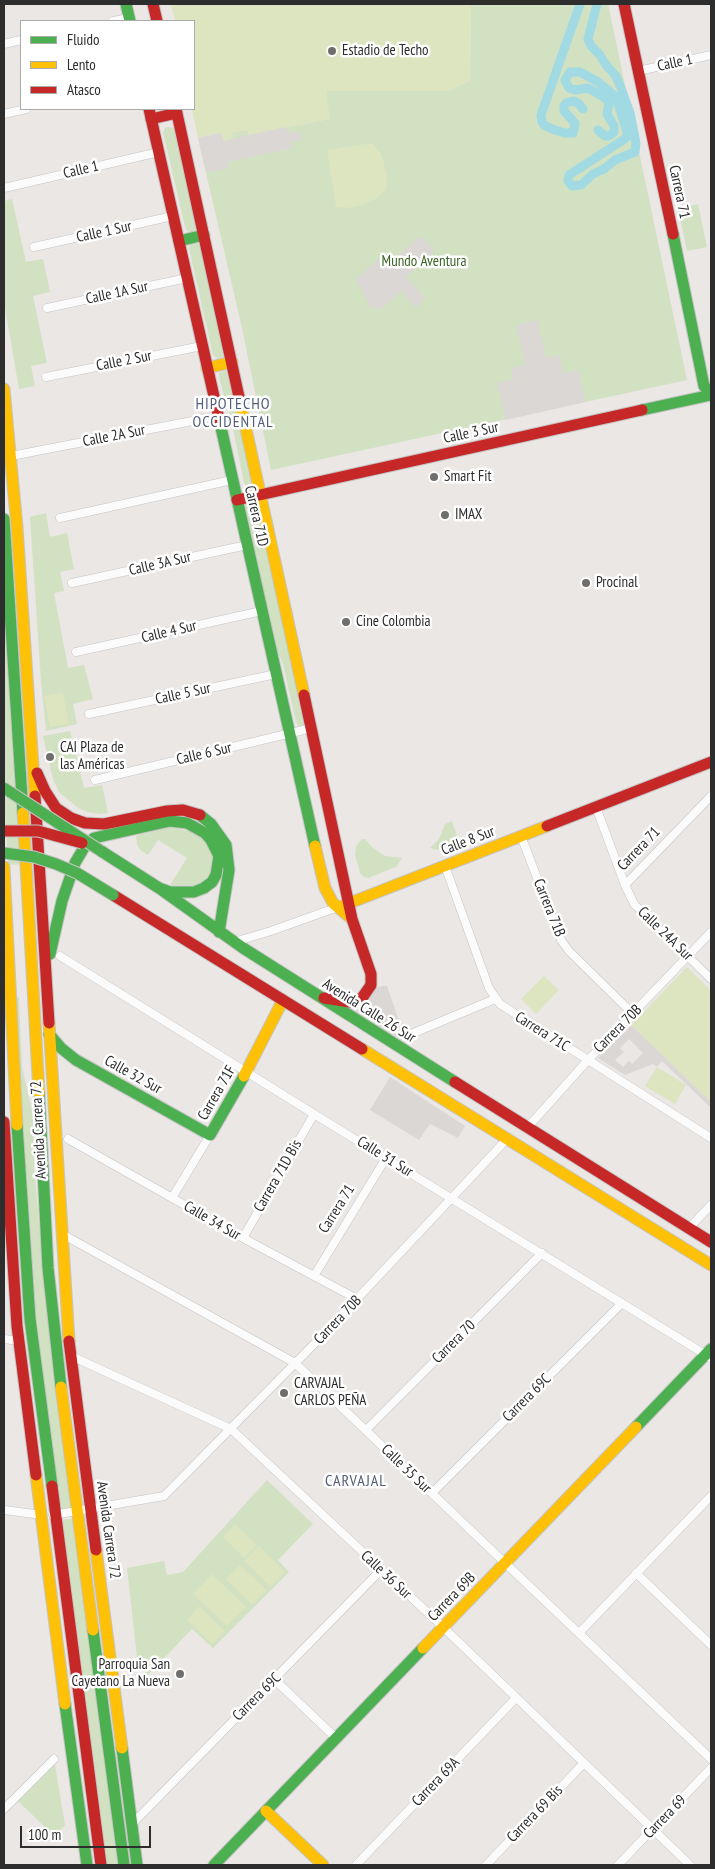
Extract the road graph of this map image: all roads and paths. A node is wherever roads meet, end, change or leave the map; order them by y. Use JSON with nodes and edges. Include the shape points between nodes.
{"nodes":[{"id":1,"x":126,"y":4,"type":"edge"},
{"id":2,"x":153,"y":4,"type":"edge"},
{"id":3,"x":624,"y":4,"type":"edge"},
{"id":4,"x":129,"y":20,"type":"edge"},
{"id":5,"x":157,"y":20,"type":"edge"},
{"id":6,"x":20,"y":40,"type":"edge"},
{"id":7,"x":4,"y":44,"type":"edge"},
{"id":8,"x":711,"y":55,"type":"edge"},
{"id":9,"x":638,"y":71,"type":"junction"},
{"id":10,"x":22,"y":110,"type":"edge"},
{"id":11,"x":177,"y":111,"type":"edge"},
{"id":12,"x":4,"y":114,"type":"edge"},
{"id":13,"x":150,"y":114,"type":"edge"},
{"id":14,"x":159,"y":152,"type":"junction"},
{"id":15,"x":4,"y":188,"type":"edge"},
{"id":16,"x":173,"y":216,"type":"junction"},
{"id":17,"x":204,"y":235,"type":"junction"},
{"id":18,"x":179,"y":242,"type":"junction"},
{"id":19,"x":34,"y":247,"type":"dead end"},
{"id":20,"x":187,"y":278,"type":"junction"},
{"id":21,"x":47,"y":308,"type":"dead end"},
{"id":22,"x":202,"y":346,"type":"junction"},
{"id":23,"x":232,"y":362,"type":"junction"},
{"id":24,"x":207,"y":368,"type":"junction"},
{"id":25,"x":46,"y":377,"type":"dead end"},
{"id":26,"x":4,"y":389,"type":"edge"},
{"id":27,"x":709,"y":391,"type":"edge"},
{"id":28,"x":695,"y":398,"type":"joint"},
{"id":29,"x":218,"y":416,"type":"junction"},
{"id":30,"x":11,"y":456,"type":"junction"},
{"id":31,"x":232,"y":480,"type":"junction"},
{"id":32,"x":262,"y":494,"type":"junction"},
{"id":33,"x":236,"y":500,"type":"junction"},
{"id":34,"x":60,"y":518,"type":"dead end"},
{"id":35,"x":4,"y":519,"type":"edge"},
{"id":36,"x":247,"y":545,"type":"junction"},
{"id":37,"x":72,"y":583,"type":"dead end"},
{"id":38,"x":262,"y":611,"type":"junction"},
{"id":39,"x":76,"y":652,"type":"dead end"},
{"id":40,"x":276,"y":674,"type":"junction"},
{"id":41,"x":89,"y":714,"type":"dead end"},
{"id":42,"x":312,"y":728,"type":"junction"},
{"id":43,"x":290,"y":734,"type":"junction"},
{"id":44,"x":32,"y":760,"type":"junction"},
{"id":45,"x":711,"y":762,"type":"edge"},
{"id":46,"x":95,"y":780,"type":"dead end"},
{"id":47,"x":4,"y":788,"type":"edge"},
{"id":48,"x":711,"y":796,"type":"edge"},
{"id":49,"x":596,"y":807,"type":"junction"},
{"id":50,"x":4,"y":831,"type":"edge"},
{"id":51,"x":521,"y":836,"type":"junction"},
{"id":52,"x":100,"y":851,"type":"junction"},
{"id":53,"x":4,"y":853,"type":"edge"},
{"id":54,"x":445,"y":866,"type":"junction"},
{"id":55,"x":4,"y":867,"type":"edge"},
{"id":56,"x":625,"y":885,"type":"junction"},
{"id":57,"x":159,"y":888,"type":"junction"},
{"id":58,"x":344,"y":905,"type":"junction"},
{"id":59,"x":219,"y":932,"type":"junction"},
{"id":60,"x":711,"y":932,"type":"edge"},
{"id":61,"x":234,"y":942,"type":"junction"},
{"id":62,"x":60,"y":956,"type":"dead end"},
{"id":63,"x":688,"y":957,"type":"junction"},
{"id":64,"x":45,"y":975,"type":"junction"},
{"id":65,"x":711,"y":979,"type":"edge"},
{"id":66,"x":319,"y":996,"type":"junction"},
{"id":67,"x":496,"y":999,"type":"junction"},
{"id":68,"x":283,"y":1000,"type":"junction"},
{"id":69,"x":633,"y":1014,"type":"junction"},
{"id":70,"x":48,"y":1032,"type":"junction"},
{"id":71,"x":412,"y":1034,"type":"dead end"},
{"id":72,"x":588,"y":1060,"type":"junction"},
{"id":73,"x":247,"y":1071,"type":"junction"},
{"id":74,"x":314,"y":1114,"type":"junction"},
{"id":75,"x":54,"y":1121,"type":"junction"},
{"id":76,"x":4,"y":1122,"type":"edge"},
{"id":77,"x":527,"y":1128,"type":"junction"},
{"id":78,"x":210,"y":1135,"type":"junction"},
{"id":79,"x":711,"y":1138,"type":"edge"},
{"id":80,"x":68,"y":1139,"type":"dead end"},
{"id":81,"x":508,"y":1140,"type":"junction"},
{"id":82,"x":5,"y":1145,"type":"junction"},
{"id":83,"x":386,"y":1158,"type":"junction"},
{"id":84,"x":42,"y":1163,"type":"junction"},
{"id":85,"x":20,"y":1174,"type":"junction"},
{"id":86,"x":172,"y":1198,"type":"junction"},
{"id":87,"x":453,"y":1199,"type":"junction"},
{"id":88,"x":711,"y":1205,"type":"edge"},
{"id":89,"x":10,"y":1226,"type":"junction"},
{"id":90,"x":689,"y":1228,"type":"junction"},
{"id":91,"x":60,"y":1233,"type":"junction"},
{"id":92,"x":242,"y":1238,"type":"junction"},
{"id":93,"x":711,"y":1242,"type":"edge"},
{"id":94,"x":542,"y":1254,"type":"junction"},
{"id":95,"x":711,"y":1265,"type":"edge"},
{"id":96,"x":48,"y":1268,"type":"junction"},
{"id":97,"x":26,"y":1275,"type":"junction"},
{"id":98,"x":314,"y":1276,"type":"junction"},
{"id":99,"x":358,"y":1300,"type":"junction"},
{"id":100,"x":622,"y":1303,"type":"junction"},
{"id":101,"x":66,"y":1318,"type":"junction"},
{"id":102,"x":4,"y":1339,"type":"edge"},
{"id":103,"x":19,"y":1341,"type":"junction"},
{"id":104,"x":709,"y":1354,"type":"edge"},
{"id":105,"x":69,"y":1356,"type":"junction"},
{"id":106,"x":295,"y":1363,"type":"junction"},
{"id":107,"x":231,"y":1429,"type":"junction"},
{"id":108,"x":366,"y":1430,"type":"junction"},
{"id":109,"x":432,"y":1493,"type":"junction"},
{"id":110,"x":711,"y":1496,"type":"edge"},
{"id":111,"x":91,"y":1509,"type":"junction"},
{"id":112,"x":4,"y":1510,"type":"edge"},
{"id":113,"x":78,"y":1512,"type":"junction"},
{"id":114,"x":42,"y":1515,"type":"junction"},
{"id":115,"x":55,"y":1515,"type":"junction"},
{"id":116,"x":505,"y":1563,"type":"junction"},
{"id":117,"x":381,"y":1570,"type":"junction"},
{"id":118,"x":636,"y":1573,"type":"junction"},
{"id":119,"x":101,"y":1587,"type":"junction"},
{"id":120,"x":91,"y":1618,"type":"junction"},
{"id":121,"x":443,"y":1628,"type":"junction"},
{"id":122,"x":711,"y":1632,"type":"edge"},
{"id":123,"x":579,"y":1633,"type":"junction"},
{"id":124,"x":705,"y":1639,"type":"junction"},
{"id":125,"x":71,"y":1644,"type":"junction"},
{"id":126,"x":711,"y":1645,"type":"edge"},
{"id":127,"x":274,"y":1679,"type":"junction"},
{"id":128,"x":62,"y":1682,"type":"junction"},
{"id":129,"x":516,"y":1698,"type":"junction"},
{"id":130,"x":336,"y":1738,"type":"junction"},
{"id":131,"x":54,"y":1759,"type":"dead end"},
{"id":132,"x":711,"y":1759,"type":"edge"},
{"id":133,"x":584,"y":1763,"type":"junction"},
{"id":134,"x":711,"y":1768,"type":"edge"},
{"id":135,"x":4,"y":1795,"type":"edge"},
{"id":136,"x":11,"y":1802,"type":"junction"},
{"id":137,"x":4,"y":1809,"type":"edge"},
{"id":138,"x":266,"y":1811,"type":"junction"},
{"id":139,"x":132,"y":1824,"type":"junction"},
{"id":140,"x":653,"y":1829,"type":"junction"},
{"id":141,"x":87,"y":1865,"type":"edge"},
{"id":142,"x":101,"y":1865,"type":"edge"},
{"id":143,"x":124,"y":1865,"type":"edge"},
{"id":144,"x":137,"y":1865,"type":"edge"},
{"id":145,"x":214,"y":1865,"type":"edge"},
{"id":146,"x":322,"y":1865,"type":"edge"},
{"id":147,"x":356,"y":1865,"type":"edge"},
{"id":148,"x":486,"y":1865,"type":"edge"},
{"id":149,"x":618,"y":1865,"type":"edge"},
{"id":150,"x":690,"y":1865,"type":"edge"}],
"edges":[{"from":1,"to":4,"type":"main road"},
{"from":2,"to":5,"type":"main road"},
{"from":3,"to":9,"type":"main road","name":"Carrera 71"},
{"from":6,"to":7,"type":"street"},
{"from":8,"to":9,"type":"street","name":"Calle 1"},
{"from":9,"to":27,"type":"main road","name":"Carrera 71"},
{"from":10,"to":12,"type":"street"},
{"from":11,"to":13,"type":"main road"},
{"from":11,"to":17,"type":"main road","name":"Carrera 71D"},
{"from":13,"to":14,"type":"main road","name":"Carrera 71D"},
{"from":14,"to":15,"type":"street","name":"Calle 1"},
{"from":14,"to":16,"type":"main road","name":"Carrera 71D"},
{"from":16,"to":18,"type":"main road","name":"Carrera 71D"},
{"from":16,"to":19,"type":"street","name":"Calle 1 Sur"},
{"from":17,"to":18,"type":"main road"},
{"from":17,"to":23,"type":"main road","name":"Carrera 71D"},
{"from":18,"to":20,"type":"main road","name":"Carrera 71D"},
{"from":20,"to":21,"type":"street","name":"Calle 1A Sur"},
{"from":20,"to":22,"type":"main road","name":"Carrera 71D"},
{"from":22,"to":24,"type":"main road","name":"Carrera 71D"},
{"from":22,"to":25,"type":"street","name":"Calle 2 Sur"},
{"from":23,"to":24,"type":"main road"},
{"from":23,"to":32,"type":"main road","name":"Carrera 71D"},
{"from":24,"to":29,"type":"main road","name":"Carrera 71D"},
{"from":26,"to":30,"type":"main road","name":"Avenida Carrera 72"},
{"from":27,"to":28,"type":"main road","name":"Carrera 71","via":[[701,392]]},
{"from":28,"to":32,"type":"main road","name":"Calle 3 Sur"},
{"from":29,"to":30,"type":"street","name":"Calle 2A Sur"},
{"from":29,"to":31,"type":"main road","name":"Carrera 71D"},
{"from":30,"to":44,"type":"main road","name":"Avenida Carrera 72"},
{"from":31,"to":33,"type":"main road","name":"Carrera 71D"},
{"from":31,"to":34,"type":"street"},
{"from":32,"to":33,"type":"main road","name":"Calle 3 Sur"},
{"from":32,"to":42,"type":"main road","name":"Carrera 71D"},
{"from":33,"to":36,"type":"main road","name":"Carrera 71D"},
{"from":35,"to":84,"type":"main road","name":"Avenida Carrera 72"},
{"from":36,"to":37,"type":"street","name":"Calle 3A Sur"},
{"from":36,"to":38,"type":"main road","name":"Carrera 71D"},
{"from":38,"to":39,"type":"street","name":"Calle 4 Sur"},
{"from":38,"to":40,"type":"main road","name":"Carrera 71D"},
{"from":40,"to":41,"type":"street","name":"Calle 5 Sur"},
{"from":40,"to":43,"type":"main road","name":"Carrera 71D"},
{"from":42,"to":43,"type":"street","name":"Calle 6 Sur"},
{"from":42,"to":58,"type":"main road","name":"Carrera 71D"},
{"from":43,"to":46,"type":"street","name":"Calle 6 Sur"},
{"from":43,"to":58,"type":"main road","name":"Carrera 71D","via":[[325,888],[329,898]]},
{"from":44,"to":59,"type":"main road","via":[[49,798],[56,808],[71,818],[94,825],[183,810],[201,815],[211,824],[226,845],[229,870]]},
{"from":44,"to":64,"type":"main road","name":"Avenida Carrera 72"},
{"from":45,"to":49,"type":"main road","name":"Calle 8 Sur"},
{"from":47,"to":52,"type":"main road","bridge":true},
{"from":48,"to":56,"type":"street","name":"Carrera 71"},
{"from":49,"to":51,"type":"main road","name":"Calle 8 Sur"},
{"from":49,"to":56,"type":"street","name":"Carrera 71"},
{"from":50,"to":52,"type":"main road","name":"Avenida Calle 26 Sur","bridge":true,"via":[[47,833]]},
{"from":51,"to":54,"type":"main road","name":"Calle 8 Sur"},
{"from":51,"to":69,"type":"street","name":"Carrera 71B","via":[[561,940]]},
{"from":52,"to":57,"type":"main road","name":"Avenida Calle 26 Sur"},
{"from":53,"to":68,"type":"main road","bridge":true,"via":[[34,857],[77,873]]},
{"from":54,"to":58,"type":"main road","name":"Calle 8 Sur"},
{"from":54,"to":67,"type":"street","name":"Carrera 71C","via":[[489,988]]},
{"from":55,"to":85,"type":"main road","name":"Avenida Carrera 72"},
{"from":56,"to":63,"type":"street","name":"Calle 24A Sur","via":[[634,904]]},
{"from":57,"to":59,"type":"main road","name":"Avenida Calle 26 Sur"},
{"from":57,"to":64,"type":"main road","via":[[170,892],[194,892],[208,886],[216,875],[219,863],[216,850],[211,840],[196,827],[187,823],[164,822],[89,841],[75,863],[62,901]]},
{"from":58,"to":61,"type":"street","name":"Calle 8 Sur"},
{"from":58,"to":66,"type":"main road","name":"Carrera 71D","via":[[370,968],[371,985],[366,994],[355,1001],[342,1002]]},
{"from":59,"to":61,"type":"main road","name":"Avenida Calle 26 Sur"},
{"from":60,"to":63,"type":"street","name":"Carrera 70B"},
{"from":61,"to":66,"type":"main road","name":"Avenida Calle 26 Sur"},
{"from":62,"to":73,"type":"street","name":"Calle 31 Sur"},
{"from":63,"to":65,"type":"street","name":"Calle 24A Sur"},
{"from":63,"to":69,"type":"street","name":"Carrera 70B"},
{"from":64,"to":70,"type":"main road","name":"Avenida Carrera 72"},
{"from":66,"to":77,"type":"main road","name":"Avenida Calle 26 Sur"},
{"from":67,"to":71,"type":"street"},
{"from":67,"to":72,"type":"street","name":"Carrera 71C","via":[[506,1009]]},
{"from":68,"to":73,"type":"main road","name":"Carrera 71F"},
{"from":68,"to":81,"type":"main road"},
{"from":69,"to":72,"type":"street","name":"Carrera 70B"},
{"from":70,"to":75,"type":"main road","name":"Avenida Carrera 72"},
{"from":70,"to":78,"type":"main road","name":"Calle 32 Sur","via":[[76,1060]]},
{"from":72,"to":77,"type":"street","name":"Carrera 70B"},
{"from":72,"to":79,"type":"street","name":"Carrera 71C"},
{"from":73,"to":74,"type":"street","name":"Calle 31 Sur"},
{"from":73,"to":78,"type":"main road","name":"Carrera 71F"},
{"from":74,"to":83,"type":"street","name":"Calle 31 Sur"},
{"from":74,"to":92,"type":"street","name":"Carrera 71D Bis"},
{"from":75,"to":84,"type":"main road"},
{"from":75,"to":91,"type":"main road","name":"Avenida Carrera 72"},
{"from":76,"to":82,"type":"main road"},
{"from":77,"to":90,"type":"main road","name":"Avenida Calle 26 Sur"},
{"from":78,"to":86,"type":"street","name":"Carrera 71F"},
{"from":80,"to":86,"type":"street","name":"Calle 34 Sur"},
{"from":81,"to":87,"type":"street","name":"Carrera 70B"},
{"from":81,"to":95,"type":"main road"},
{"from":82,"to":85,"type":"main road"},
{"from":82,"to":89,"type":"main road"},
{"from":83,"to":87,"type":"street","name":"Calle 31 Sur"},
{"from":83,"to":98,"type":"street","name":"Carrera 71"},
{"from":84,"to":96,"type":"main road","name":"Avenida Carrera 72"},
{"from":85,"to":97,"type":"main road","name":"Avenida Carrera 72"},
{"from":86,"to":92,"type":"street","name":"Calle 34 Sur"},
{"from":87,"to":94,"type":"street","name":"Calle 31 Sur"},
{"from":87,"to":99,"type":"street","name":"Carrera 70B"},
{"from":88,"to":90,"type":"street"},
{"from":89,"to":97,"type":"main road"},
{"from":89,"to":103,"type":"main road"},
{"from":90,"to":93,"type":"main road","name":"Avenida Calle 26 Sur"},
{"from":91,"to":101,"type":"main road","name":"Avenida Carrera 72"},
{"from":91,"to":106,"type":"street","name":"Calle 35 Sur"},
{"from":92,"to":98,"type":"street","name":"Calle 34 Sur"},
{"from":94,"to":100,"type":"street","name":"Calle 31 Sur"},
{"from":94,"to":108,"type":"street","name":"Carrera 70"},
{"from":96,"to":101,"type":"main road"},
{"from":96,"to":113,"type":"main road","name":"Avenida Carrera 72"},
{"from":97,"to":115,"type":"main road","name":"Avenida Carrera 72"},
{"from":98,"to":99,"type":"street","name":"Calle 34 Sur"},
{"from":99,"to":106,"type":"street","name":"Carrera 70B"},
{"from":100,"to":104,"type":"street","name":"Calle 31 Sur"},
{"from":100,"to":109,"type":"street","name":"Carrera 69C"},
{"from":101,"to":105,"type":"main road","name":"Avenida Carrera 72"},
{"from":102,"to":103,"type":"street"},
{"from":103,"to":114,"type":"main road"},
{"from":104,"to":116,"type":"main road","name":"Carrera 69B"},
{"from":105,"to":107,"type":"street","name":"Calle 36 Sur"},
{"from":105,"to":111,"type":"main road","name":"Avenida Carrera 72"},
{"from":106,"to":107,"type":"street","name":"Carrera 70B"},
{"from":106,"to":108,"type":"street","name":"Calle 35 Sur"},
{"from":107,"to":111,"type":"street","name":"Carrera 70B","via":[[164,1496]]},
{"from":107,"to":117,"type":"street","name":"Calle 36 Sur"},
{"from":108,"to":109,"type":"street","name":"Calle 35 Sur"},
{"from":109,"to":116,"type":"street","name":"Calle 35 Sur"},
{"from":110,"to":118,"type":"street"},
{"from":111,"to":113,"type":"street"},
{"from":111,"to":119,"type":"main road","name":"Avenida Carrera 72"},
{"from":112,"to":114,"type":"street"},
{"from":113,"to":115,"type":"street"},
{"from":113,"to":120,"type":"main road","name":"Avenida Carrera 72"},
{"from":114,"to":115,"type":"street"},
{"from":114,"to":128,"type":"main road"},
{"from":115,"to":125,"type":"main road","name":"Avenida Carrera 72"},
{"from":116,"to":121,"type":"main road","name":"Carrera 69B"},
{"from":116,"to":123,"type":"street","name":"Calle 35 Sur"},
{"from":117,"to":121,"type":"street","name":"Calle 36 Sur"},
{"from":117,"to":127,"type":"street","name":"Carrera 69C"},
{"from":118,"to":123,"type":"street"},
{"from":118,"to":124,"type":"street"},
{"from":119,"to":120,"type":"main road"},
{"from":119,"to":139,"type":"main road","name":"Avenida Carrera 72"},
{"from":120,"to":143,"type":"main road","name":"Avenida Carrera 72"},
{"from":121,"to":129,"type":"street","name":"Calle 36 Sur"},
{"from":121,"to":130,"type":"main road","name":"Carrera 69B"},
{"from":122,"to":124,"type":"street"},
{"from":123,"to":132,"type":"street","name":"Calle 35 Sur"},
{"from":124,"to":126,"type":"street"},
{"from":125,"to":128,"type":"main road"},
{"from":125,"to":142,"type":"main road","name":"Avenida Carrera 72"},
{"from":127,"to":130,"type":"street"},
{"from":127,"to":139,"type":"street","name":"Carrera 69C"},
{"from":128,"to":141,"type":"main road"},
{"from":129,"to":133,"type":"street","name":"Calle 36 Sur"},
{"from":129,"to":147,"type":"street","name":"Carrera 69A"},
{"from":130,"to":138,"type":"main road","name":"Carrera 69B"},
{"from":131,"to":136,"type":"street"},
{"from":133,"to":140,"type":"street","name":"Calle 36 Sur"},
{"from":133,"to":148,"type":"street","name":"Carrera 69 Bis"},
{"from":134,"to":140,"type":"street","name":"Carrera 69"},
{"from":135,"to":136,"type":"street"},
{"from":136,"to":137,"type":"street"},
{"from":138,"to":145,"type":"main road","name":"Carrera 69B"},
{"from":138,"to":146,"type":"main road"},
{"from":139,"to":144,"type":"main road","name":"Avenida Carrera 72"},
{"from":140,"to":149,"type":"street","name":"Carrera 69"},
{"from":140,"to":150,"type":"street","name":"Calle 36 Sur"}]}
